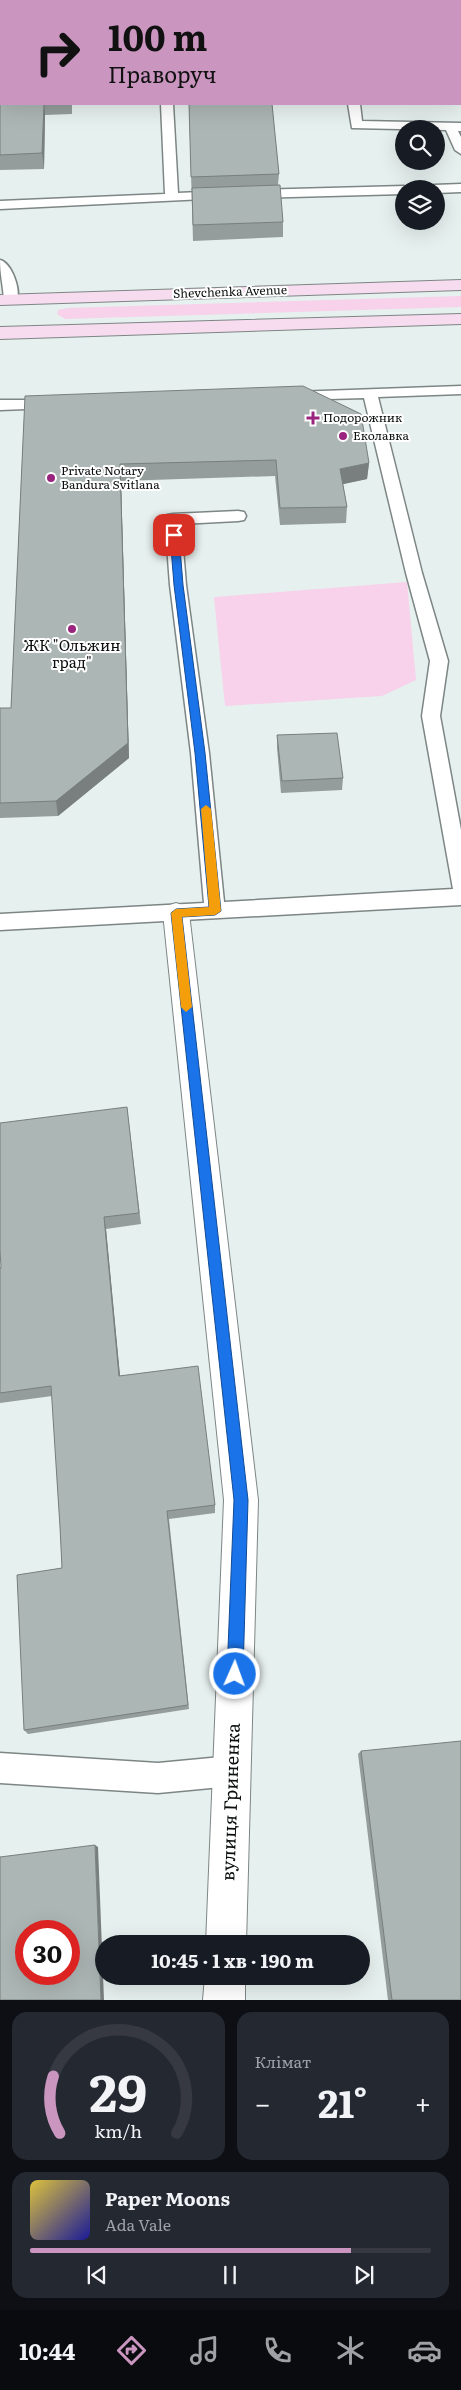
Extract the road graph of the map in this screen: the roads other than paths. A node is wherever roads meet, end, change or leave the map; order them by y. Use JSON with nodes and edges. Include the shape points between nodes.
{"nodes":[{"id":1,"x":167,"y":105,"type":"edge"},
{"id":2,"x":354,"y":105,"type":"edge"},
{"id":3,"x":456,"y":128,"type":"edge"},
{"id":4,"x":461,"y":150,"type":"edge"},
{"id":5,"x":461,"y":188,"type":"edge"},
{"id":6,"x":445,"y":189,"type":"edge"},
{"id":7,"x":395,"y":190,"type":"edge"},
{"id":8,"x":172,"y":197,"type":"junction"},
{"id":9,"x":0,"y":205,"type":"edge"},
{"id":10,"x":0,"y":264,"type":"edge"},
{"id":11,"x":461,"y":285,"type":"edge"},
{"id":12,"x":6,"y":299,"type":"edge"},
{"id":13,"x":461,"y":318,"type":"edge"},
{"id":14,"x":3,"y":333,"type":"edge"},
{"id":15,"x":461,"y":390,"type":"edge"},
{"id":16,"x":370,"y":394,"type":"junction"},
{"id":17,"x":282,"y":396,"type":"edge"},
{"id":18,"x":68,"y":403,"type":"edge"},
{"id":19,"x":0,"y":405,"type":"edge"},
{"id":20,"x":238,"y":516,"type":"dead end"},
{"id":21,"x":461,"y":885,"type":"edge"},
{"id":22,"x":461,"y":897,"type":"edge"},
{"id":23,"x":215,"y":911,"type":"junction"},
{"id":24,"x":176,"y":913,"type":"junction"},
{"id":25,"x":0,"y":922,"type":"edge"},
{"id":26,"x":0,"y":1768,"type":"edge"},
{"id":27,"x":232,"y":1771,"type":"junction"},
{"id":28,"x":226,"y":1935,"type":"edge"},
{"id":29,"x":225,"y":1985,"type":"edge"},
{"id":30,"x":224,"y":2000,"type":"edge"}],
"edges":[{"from":1,"to":8,"type":"lane"},
{"from":2,"to":3,"type":"lane","via":[[356,125]]},
{"from":3,"to":4,"type":"lane"},
{"from":5,"to":6,"type":"lane"},
{"from":7,"to":8,"type":"lane"},
{"from":8,"to":9,"type":"lane"},
{"from":10,"to":12,"type":"lane","via":[[10,285]]},
{"from":11,"to":12,"type":"street","name":"Shevchenka Avenue"},
{"from":12,"to":14,"type":"street"},
{"from":13,"to":14,"type":"street"},
{"from":15,"to":16,"type":"lane"},
{"from":16,"to":17,"type":"lane"},
{"from":16,"to":21,"type":"lane","via":[[439,662],[431,716]]},
{"from":18,"to":19,"type":"lane"},
{"from":20,"to":23,"type":"lane","via":[[173,519]]},
{"from":22,"to":23,"type":"lane"},
{"from":23,"to":24,"type":"lane"},
{"from":24,"to":25,"type":"lane"},
{"from":24,"to":27,"type":"street","name":"вулиця Гриненка","via":[[241,1500]]},
{"from":26,"to":27,"type":"lane","via":[[158,1778]]},
{"from":27,"to":28,"type":"street","name":"вулиця Гриненка"},
{"from":29,"to":30,"type":"street"}]}
